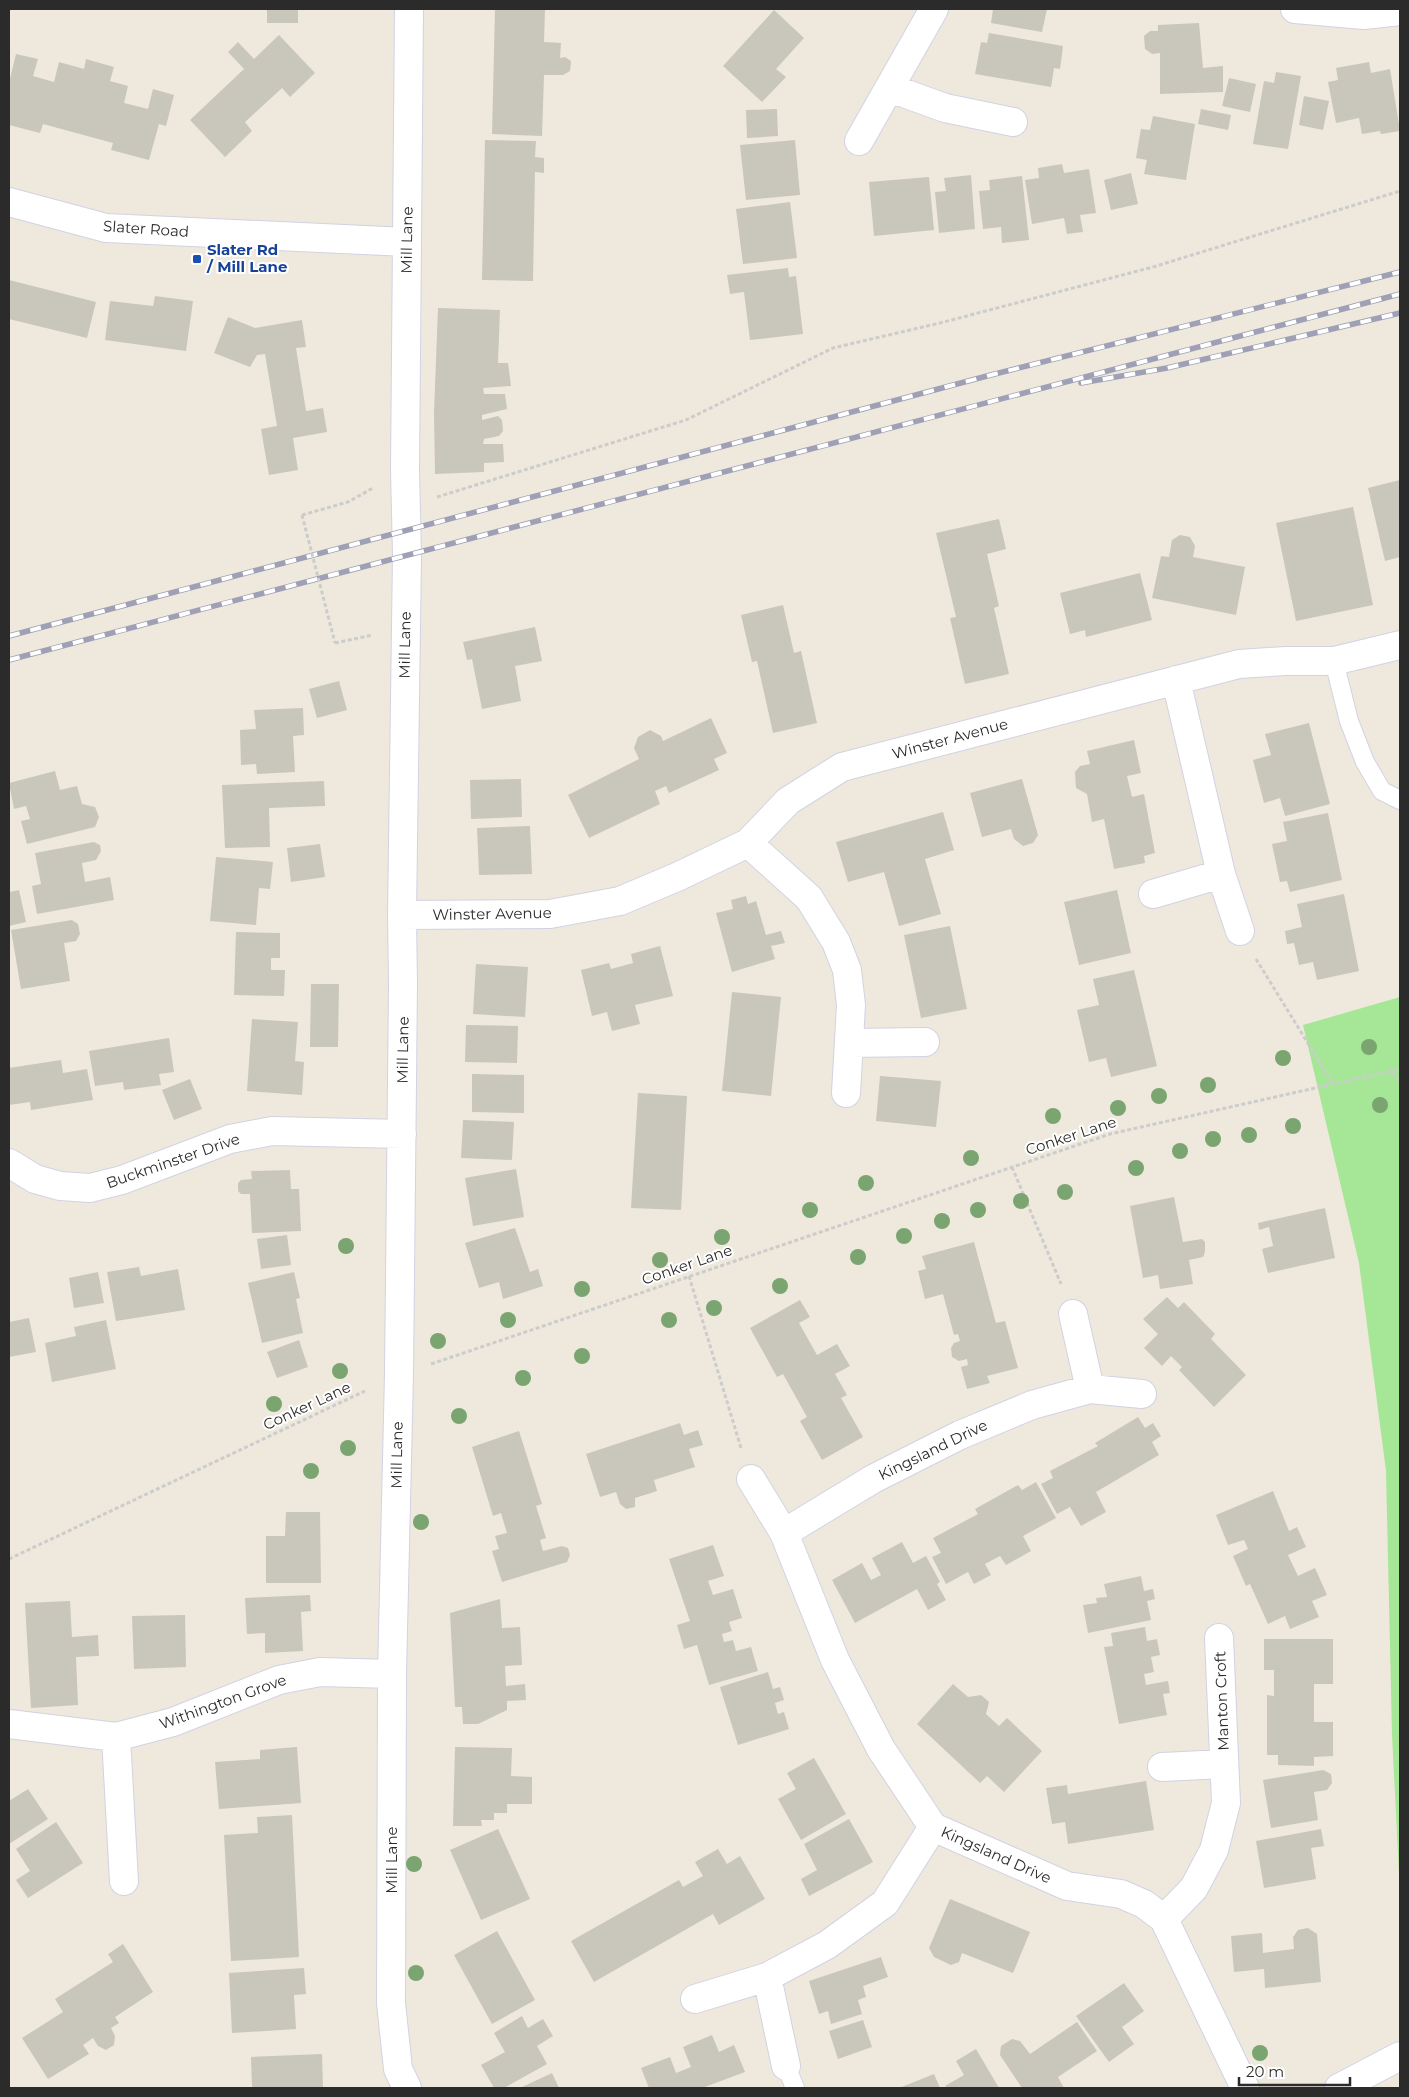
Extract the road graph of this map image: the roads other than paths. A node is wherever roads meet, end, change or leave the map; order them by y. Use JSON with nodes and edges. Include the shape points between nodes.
{"nodes":[{"id":1,"x":410,"y":9,"type":"edge"},
{"id":2,"x":934,"y":9,"type":"edge"},
{"id":3,"x":1295,"y":9,"type":"edge"},
{"id":4,"x":1400,"y":11,"type":"edge"},
{"id":5,"x":890,"y":88,"type":"junction"},
{"id":6,"x":1013,"y":122,"type":"dead end"},
{"id":7,"x":859,"y":141,"type":"dead end"},
{"id":8,"x":9,"y":202,"type":"edge"},
{"id":9,"x":407,"y":242,"type":"junction"},
{"id":10,"x":1400,"y":645,"type":"edge"},
{"id":11,"x":1334,"y":661,"type":"junction"},
{"id":12,"x":1176,"y":680,"type":"junction"},
{"id":13,"x":1400,"y":800,"type":"edge"},
{"id":14,"x":748,"y":843,"type":"junction"},
{"id":15,"x":1221,"y":874,"type":"junction"},
{"id":16,"x":1154,"y":894,"type":"dead end"},
{"id":17,"x":402,"y":915,"type":"junction"},
{"id":18,"x":1240,"y":932,"type":"road end"},
{"id":19,"x":925,"y":1042,"type":"dead end"},
{"id":20,"x":849,"y":1043,"type":"junction"},
{"id":21,"x":846,"y":1093,"type":"dead end"},
{"id":22,"x":402,"y":1134,"type":"junction"},
{"id":23,"x":9,"y":1163,"type":"edge"},
{"id":24,"x":1074,"y":1314,"type":"road end"},
{"id":25,"x":1090,"y":1389,"type":"junction"},
{"id":26,"x":1142,"y":1394,"type":"dead end"},
{"id":27,"x":751,"y":1479,"type":"road end"},
{"id":28,"x":784,"y":1533,"type":"junction"},
{"id":29,"x":1219,"y":1638,"type":"dead end"},
{"id":30,"x":392,"y":1674,"type":"junction"},
{"id":31,"x":9,"y":1724,"type":"edge"},
{"id":32,"x":116,"y":1737,"type":"junction"},
{"id":33,"x":1224,"y":1764,"type":"junction"},
{"id":34,"x":1162,"y":1767,"type":"dead end"},
{"id":35,"x":933,"y":1827,"type":"junction"},
{"id":36,"x":124,"y":1881,"type":"dead end"},
{"id":37,"x":1164,"y":1919,"type":"junction"},
{"id":38,"x":767,"y":1977,"type":"junction"},
{"id":39,"x":695,"y":1999,"type":"dead end"},
{"id":40,"x":1400,"y":2056,"type":"edge"},
{"id":41,"x":791,"y":2077,"type":"edge"},
{"id":42,"x":407,"y":2088,"type":"edge"},
{"id":43,"x":1245,"y":2088,"type":"edge"},
{"id":44,"x":1339,"y":2088,"type":"edge"}],
"edges":[{"from":1,"to":9,"type":"street","name":"Mill Lane"},
{"from":2,"to":5,"type":"street"},
{"from":3,"to":4,"type":"street","via":[[1364,15]]},
{"from":5,"to":6,"type":"street","via":[[945,108]]},
{"from":5,"to":7,"type":"street"},
{"from":8,"to":9,"type":"street","name":"Slater Road","via":[[106,228]]},
{"from":9,"to":17,"type":"street","name":"Mill Lane"},
{"from":10,"to":11,"type":"street","name":"Winster Avenue"},
{"from":11,"to":12,"type":"street","name":"Winster Avenue","via":[[1239,664]]},
{"from":11,"to":13,"type":"lane","via":[[1349,721],[1365,762],[1382,791]]},
{"from":12,"to":14,"type":"street","name":"Winster Avenue","via":[[842,767],[788,801]]},
{"from":12,"to":15,"type":"street"},
{"from":14,"to":17,"type":"street","name":"Winster Avenue","via":[[677,878],[620,901],[550,914]]},
{"from":14,"to":20,"type":"street","via":[[810,898],[836,942],[847,970],[851,1005]]},
{"from":15,"to":16,"type":"street"},
{"from":15,"to":18,"type":"street"},
{"from":17,"to":22,"type":"street","name":"Mill Lane"},
{"from":19,"to":20,"type":"street"},
{"from":20,"to":21,"type":"street"},
{"from":22,"to":23,"type":"street","name":"Buckminster Drive","via":[[272,1131],[230,1139],[122,1180],[90,1188],[60,1186],[35,1179]]},
{"from":22,"to":30,"type":"street","name":"Mill Lane"},
{"from":24,"to":25,"type":"street"},
{"from":25,"to":26,"type":"street","name":"Kingsland Drive"},
{"from":25,"to":28,"type":"street","name":"Kingsland Drive","via":[[1032,1405],[960,1435],[873,1479]]},
{"from":27,"to":28,"type":"street","name":"Kingsland Drive"},
{"from":28,"to":35,"type":"street","name":"Kingsland Drive","via":[[835,1660],[881,1749]]},
{"from":29,"to":33,"type":"street","name":"Manton Croft"},
{"from":30,"to":32,"type":"street","name":"Withington Grove","via":[[320,1672],[279,1680],[173,1722]]},
{"from":30,"to":42,"type":"street","name":"Mill Lane","via":[[391,2003],[398,2068]]},
{"from":31,"to":32,"type":"street","name":"Withington Grove"},
{"from":32,"to":36,"type":"street"},
{"from":33,"to":34,"type":"street","name":"Manton Croft"},
{"from":33,"to":37,"type":"street","name":"Manton Croft","via":[[1226,1803],[1214,1850],[1194,1888]]},
{"from":35,"to":37,"type":"street","name":"Kingsland Drive","via":[[1067,1886],[1121,1894],[1144,1904]]},
{"from":35,"to":38,"type":"street","via":[[885,1903],[827,1945]]},
{"from":37,"to":43,"type":"street","name":"Kingsland Drive"},
{"from":38,"to":39,"type":"street"},
{"from":38,"to":41,"type":"street"},
{"from":40,"to":44,"type":"street"}]}
